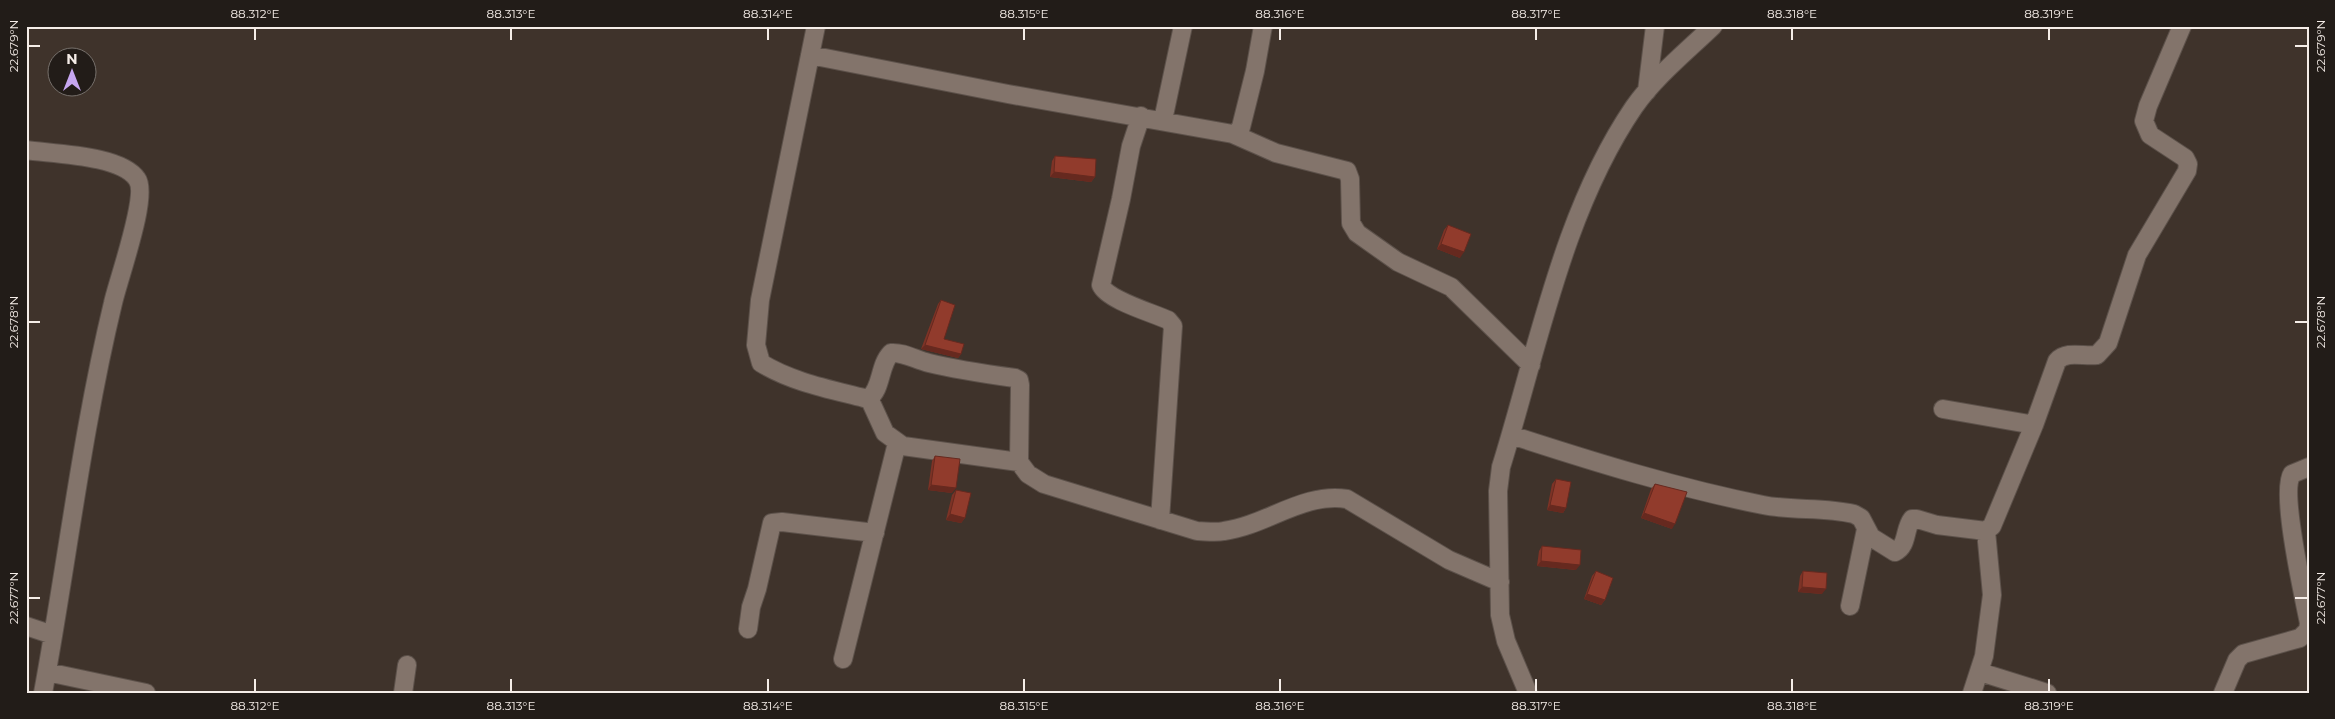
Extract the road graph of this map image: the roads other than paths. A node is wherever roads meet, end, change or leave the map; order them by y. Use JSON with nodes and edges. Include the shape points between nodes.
{"nodes":[{"id":1,"x":816,"y":26,"type":"edge"},
{"id":2,"x":1183,"y":26,"type":"edge"},
{"id":3,"x":1263,"y":26,"type":"edge"},
{"id":4,"x":1655,"y":26,"type":"edge"},
{"id":5,"x":1714,"y":26,"type":"edge"},
{"id":6,"x":2177,"y":28,"type":"edge"},
{"id":7,"x":810,"y":55,"type":"junction"},
{"id":8,"x":1647,"y":92,"type":"junction"},
{"id":9,"x":1141,"y":116,"type":"junction"},
{"id":10,"x":1163,"y":120,"type":"junction"},
{"id":11,"x":1233,"y":134,"type":"junction"},
{"id":12,"x":26,"y":150,"type":"edge"},
{"id":13,"x":1531,"y":366,"type":"junction"},
{"id":14,"x":869,"y":398,"type":"junction"},
{"id":15,"x":1943,"y":409,"type":"dead end"},
{"id":16,"x":2034,"y":425,"type":"junction"},
{"id":17,"x":1511,"y":435,"type":"junction"},
{"id":18,"x":897,"y":443,"type":"junction"},
{"id":19,"x":1019,"y":462,"type":"junction"},
{"id":20,"x":2309,"y":467,"type":"edge"},
{"id":21,"x":1160,"y":520,"type":"junction"},
{"id":22,"x":1866,"y":529,"type":"junction"},
{"id":23,"x":1986,"y":531,"type":"junction"},
{"id":24,"x":875,"y":533,"type":"junction"},
{"id":25,"x":1500,"y":582,"type":"junction"},
{"id":26,"x":1850,"y":606,"type":"dead end"},
{"id":27,"x":26,"y":626,"type":"edge"},
{"id":28,"x":748,"y":629,"type":"dead end"},
{"id":29,"x":53,"y":635,"type":"junction"},
{"id":30,"x":843,"y":659,"type":"dead end"},
{"id":31,"x":407,"y":665,"type":"dead end"},
{"id":32,"x":47,"y":672,"type":"junction"},
{"id":33,"x":1980,"y":672,"type":"junction"},
{"id":34,"x":43,"y":693,"type":"edge"},
{"id":35,"x":146,"y":693,"type":"edge"},
{"id":36,"x":402,"y":693,"type":"edge"},
{"id":37,"x":1528,"y":693,"type":"edge"},
{"id":38,"x":1972,"y":693,"type":"edge"},
{"id":39,"x":2047,"y":693,"type":"edge"},
{"id":40,"x":2223,"y":693,"type":"edge"}],
"edges":[{"from":1,"to":7,"type":"street"},
{"from":2,"to":10,"type":"street"},
{"from":3,"to":11,"type":"street","via":[[1241,127]]},
{"from":4,"to":8,"type":"street"},
{"from":5,"to":8,"type":"street","via":[[1666,69]]},
{"from":6,"to":16,"type":"street","via":[[2144,121],[2150,135],[2185,158],[2187,171],[2137,255],[2108,343],[2097,355],[2067,355],[2057,361]]},
{"from":7,"to":9,"type":"street"},
{"from":7,"to":14,"type":"street","via":[[760,300],[756,345],[761,363],[774,371]]},
{"from":8,"to":13,"type":"street","via":[[1634,107],[1595,177],[1570,234]]},
{"from":9,"to":10,"type":"street"},
{"from":9,"to":21,"type":"street","via":[[1131,146],[1101,285],[1120,300],[1168,320],[1173,326]]},
{"from":10,"to":11,"type":"street"},
{"from":11,"to":13,"type":"street","via":[[1276,154],[1346,171],[1350,179],[1351,223],[1356,233],[1398,262],[1451,287]]},
{"from":12,"to":29,"type":"street","via":[[117,165],[137,178],[140,186],[139,209],[113,303],[87,424]]},
{"from":13,"to":17,"type":"street"},
{"from":14,"to":18,"type":"street","via":[[885,432]]},
{"from":14,"to":19,"type":"street","via":[[874,394],[886,358],[897,352],[927,362],[1015,378],[1020,385]]},
{"from":15,"to":16,"type":"street"},
{"from":16,"to":23,"type":"street","via":[[1998,518]]},
{"from":17,"to":22,"type":"street","via":[[1620,469],[1743,501],[1854,514],[1861,518]]},
{"from":17,"to":25,"type":"street","via":[[1499,478]]},
{"from":18,"to":19,"type":"street","via":[[912,449]]},
{"from":18,"to":24,"type":"street"},
{"from":19,"to":21,"type":"street","via":[[1028,474],[1044,484]]},
{"from":20,"to":40,"type":"street","via":[[2292,474],[2288,481],[2291,526],[2308,630],[2300,638],[2243,654],[2237,660]]},
{"from":21,"to":25,"type":"street","via":[[1197,531],[1223,532],[1306,502],[1331,497],[1347,499],[1449,560]]},
{"from":22,"to":23,"type":"street","via":[[1877,542],[1895,552],[1902,546],[1912,519]]},
{"from":22,"to":26,"type":"street"},
{"from":23,"to":33,"type":"street","via":[[1993,587]]},
{"from":24,"to":28,"type":"street","via":[[772,523]]},
{"from":24,"to":30,"type":"street"},
{"from":25,"to":37,"type":"street","via":[[1500,615],[1506,641]]},
{"from":27,"to":29,"type":"street"},
{"from":29,"to":32,"type":"street"},
{"from":31,"to":36,"type":"street"},
{"from":32,"to":34,"type":"street"},
{"from":32,"to":35,"type":"street"},
{"from":33,"to":38,"type":"street"},
{"from":33,"to":39,"type":"street"}]}
